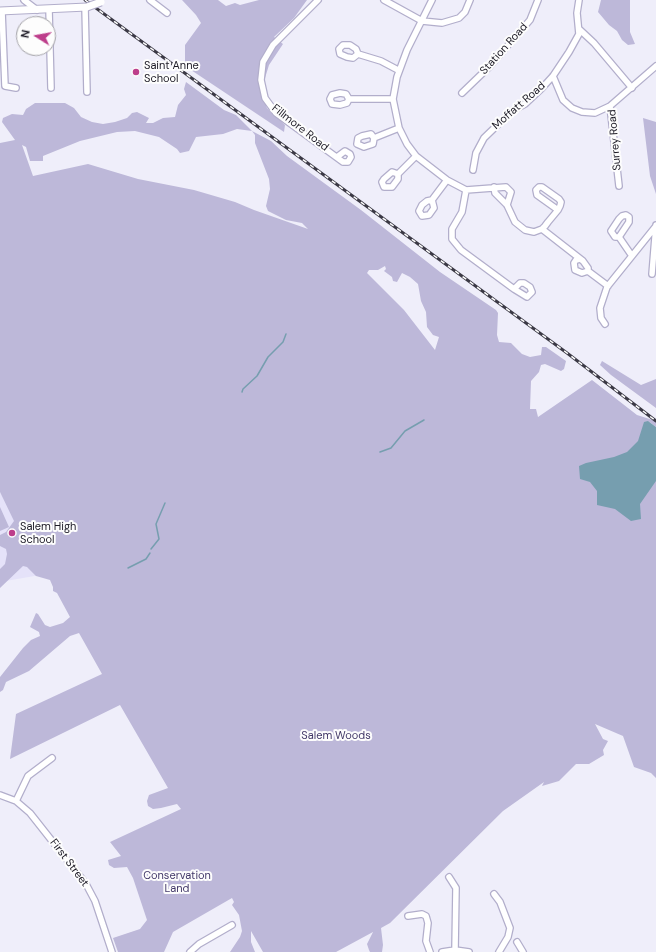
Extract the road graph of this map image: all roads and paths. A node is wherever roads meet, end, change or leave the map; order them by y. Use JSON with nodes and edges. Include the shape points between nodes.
{"nodes":[{"id":1,"x":24,"y":0,"type":"edge"},
{"id":2,"x":105,"y":0,"type":"edge"},
{"id":3,"x":150,"y":0,"type":"edge"},
{"id":4,"x":318,"y":0,"type":"edge"},
{"id":5,"x":384,"y":0,"type":"edge"},
{"id":6,"x":432,"y":0,"type":"edge"},
{"id":7,"x":470,"y":0,"type":"edge"},
{"id":8,"x":538,"y":0,"type":"edge"},
{"id":9,"x":579,"y":0,"type":"edge"},
{"id":10,"x":86,"y":7,"type":"junction"},
{"id":11,"x":49,"y":9,"type":"junction"},
{"id":12,"x":37,"y":10,"type":"junction"},
{"id":13,"x":1,"y":11,"type":"edge"},
{"id":14,"x":167,"y":13,"type":"dead end"},
{"id":15,"x":422,"y":21,"type":"junction"},
{"id":16,"x":579,"y":28,"type":"junction"},
{"id":17,"x":358,"y":54,"type":"dead end"},
{"id":18,"x":656,"y":66,"type":"edge"},
{"id":19,"x":398,"y":70,"type":"junction"},
{"id":20,"x":553,"y":76,"type":"junction"},
{"id":21,"x":16,"y":88,"type":"dead end"},
{"id":22,"x":52,"y":88,"type":"dead end"},
{"id":23,"x":632,"y":88,"type":"junction"},
{"id":24,"x":87,"y":92,"type":"dead end"},
{"id":25,"x":462,"y":93,"type":"dead end"},
{"id":26,"x":393,"y":98,"type":"junction"},
{"id":27,"x":349,"y":99,"type":"dead end"},
{"id":28,"x":610,"y":106,"type":"junction"},
{"id":29,"x":399,"y":128,"type":"junction"},
{"id":30,"x":374,"y":138,"type":"dead end"},
{"id":31,"x":416,"y":156,"type":"junction"},
{"id":32,"x":337,"y":157,"type":"dead end"},
{"id":33,"x":473,"y":170,"type":"dead end"},
{"id":34,"x":398,"y":174,"type":"dead end"},
{"id":35,"x":447,"y":180,"type":"junction"},
{"id":36,"x":619,"y":186,"type":"dead end"},
{"id":37,"x":494,"y":187,"type":"junction"},
{"id":38,"x":466,"y":190,"type":"junction"},
{"id":39,"x":432,"y":200,"type":"dead end"},
{"id":40,"x":507,"y":205,"type":"junction"},
{"id":41,"x":558,"y":210,"type":"junction"},
{"id":42,"x":656,"y":225,"type":"edge"},
{"id":43,"x":542,"y":229,"type":"junction"},
{"id":44,"x":656,"y":234,"type":"edge"},
{"id":45,"x":619,"y":237,"type":"dead end"},
{"id":46,"x":632,"y":256,"type":"junction"},
{"id":47,"x":580,"y":259,"type":"junction"},
{"id":48,"x":588,"y":271,"type":"junction"},
{"id":49,"x":652,"y":274,"type":"dead end"},
{"id":50,"x":608,"y":286,"type":"junction"},
{"id":51,"x":514,"y":289,"type":"dead end"},
{"id":52,"x":604,"y":324,"type":"dead end"},
{"id":53,"x":52,"y":758,"type":"dead end"},
{"id":54,"x":0,"y":795,"type":"edge"},
{"id":55,"x":16,"y":801,"type":"junction"},
{"id":56,"x":449,"y":877,"type":"dead end"},
{"id":57,"x":494,"y":894,"type":"dead end"},
{"id":58,"x":408,"y":916,"type":"dead end"},
{"id":59,"x":232,"y":925,"type":"dead end"},
{"id":60,"x":517,"y":942,"type":"dead end"},
{"id":61,"x":455,"y":950,"type":"junction"},
{"id":62,"x":112,"y":952,"type":"edge"},
{"id":63,"x":190,"y":952,"type":"edge"},
{"id":64,"x":430,"y":952,"type":"edge"},
{"id":65,"x":442,"y":952,"type":"edge"},
{"id":66,"x":470,"y":952,"type":"edge"},
{"id":67,"x":499,"y":952,"type":"edge"},
{"id":68,"x":523,"y":952,"type":"edge"}],
"edges":[{"from":1,"to":12,"type":"street"},
{"from":2,"to":10,"type":"main road","bridge":true},
{"from":3,"to":14,"type":"street"},
{"from":4,"to":32,"type":"street","name":"Fillmore Road","via":[[273,45],[263,62],[260,80],[265,98],[276,113]]},
{"from":5,"to":15,"type":"street"},
{"from":6,"to":15,"type":"street"},
{"from":7,"to":15,"type":"street","via":[[465,12],[455,20],[442,23]]},
{"from":8,"to":25,"type":"street","name":"Station Road","via":[[530,20],[490,66]]},
{"from":9,"to":16,"type":"street","name":"Moffatt Road"},
{"from":10,"to":11,"type":"main road"},
{"from":10,"to":24,"type":"street"},
{"from":11,"to":12,"type":"main road"},
{"from":11,"to":22,"type":"street"},
{"from":12,"to":13,"type":"main road"},
{"from":13,"to":21,"type":"street","via":[[5,86]]},
{"from":15,"to":19,"type":"street"},
{"from":16,"to":20,"type":"street","name":"Moffatt Road","via":[[578,38]]},
{"from":16,"to":23,"type":"street"},
{"from":17,"to":19,"type":"street","via":[[381,61]]},
{"from":18,"to":23,"type":"street","name":"Surrey Road"},
{"from":19,"to":26,"type":"street"},
{"from":20,"to":28,"type":"street","via":[[560,95],[572,108],[595,113]]},
{"from":20,"to":33,"type":"street","name":"Moffatt Road","via":[[525,104],[512,111],[484,138],[476,153]]},
{"from":23,"to":28,"type":"street","name":"Surrey Road"},
{"from":26,"to":27,"type":"street"},
{"from":26,"to":29,"type":"street"},
{"from":28,"to":36,"type":"street","name":"Surrey Road"},
{"from":29,"to":30,"type":"street"},
{"from":29,"to":31,"type":"street"},
{"from":31,"to":34,"type":"street"},
{"from":31,"to":35,"type":"street"},
{"from":35,"to":38,"type":"street"},
{"from":35,"to":39,"type":"street"},
{"from":37,"to":38,"type":"street"},
{"from":37,"to":40,"type":"street","via":[[495,193]]},
{"from":37,"to":40,"type":"street","via":[[502,186],[509,189],[510,198]]},
{"from":38,"to":51,"type":"street","via":[[462,212],[452,229],[452,239],[463,251]]},
{"from":40,"to":43,"type":"street","via":[[515,222],[521,228],[529,232]]},
{"from":41,"to":41,"type":"street","via":[[561,202],[559,199],[542,187],[536,188],[537,195]]},
{"from":41,"to":43,"type":"street"},
{"from":42,"to":44,"type":"street"},
{"from":42,"to":46,"type":"street"},
{"from":43,"to":47,"type":"street"},
{"from":44,"to":49,"type":"street"},
{"from":45,"to":46,"type":"street"},
{"from":46,"to":50,"type":"street"},
{"from":47,"to":48,"type":"street"},
{"from":47,"to":48,"type":"street","via":[[574,263],[575,270],[582,273]]},
{"from":48,"to":50,"type":"street"},
{"from":50,"to":52,"type":"street","via":[[600,306]]},
{"from":53,"to":55,"type":"street","via":[[28,776]]},
{"from":54,"to":55,"type":"street","name":"First Street"},
{"from":55,"to":62,"type":"street","name":"First Street","via":[[30,813],[86,884]]},
{"from":56,"to":61,"type":"street","via":[[456,888]]},
{"from":57,"to":67,"type":"street","via":[[500,902],[510,928]]},
{"from":58,"to":64,"type":"street","via":[[426,916],[426,941]]},
{"from":59,"to":63,"type":"street"},
{"from":60,"to":68,"type":"street"},
{"from":61,"to":65,"type":"street"},
{"from":61,"to":66,"type":"street"}]}
